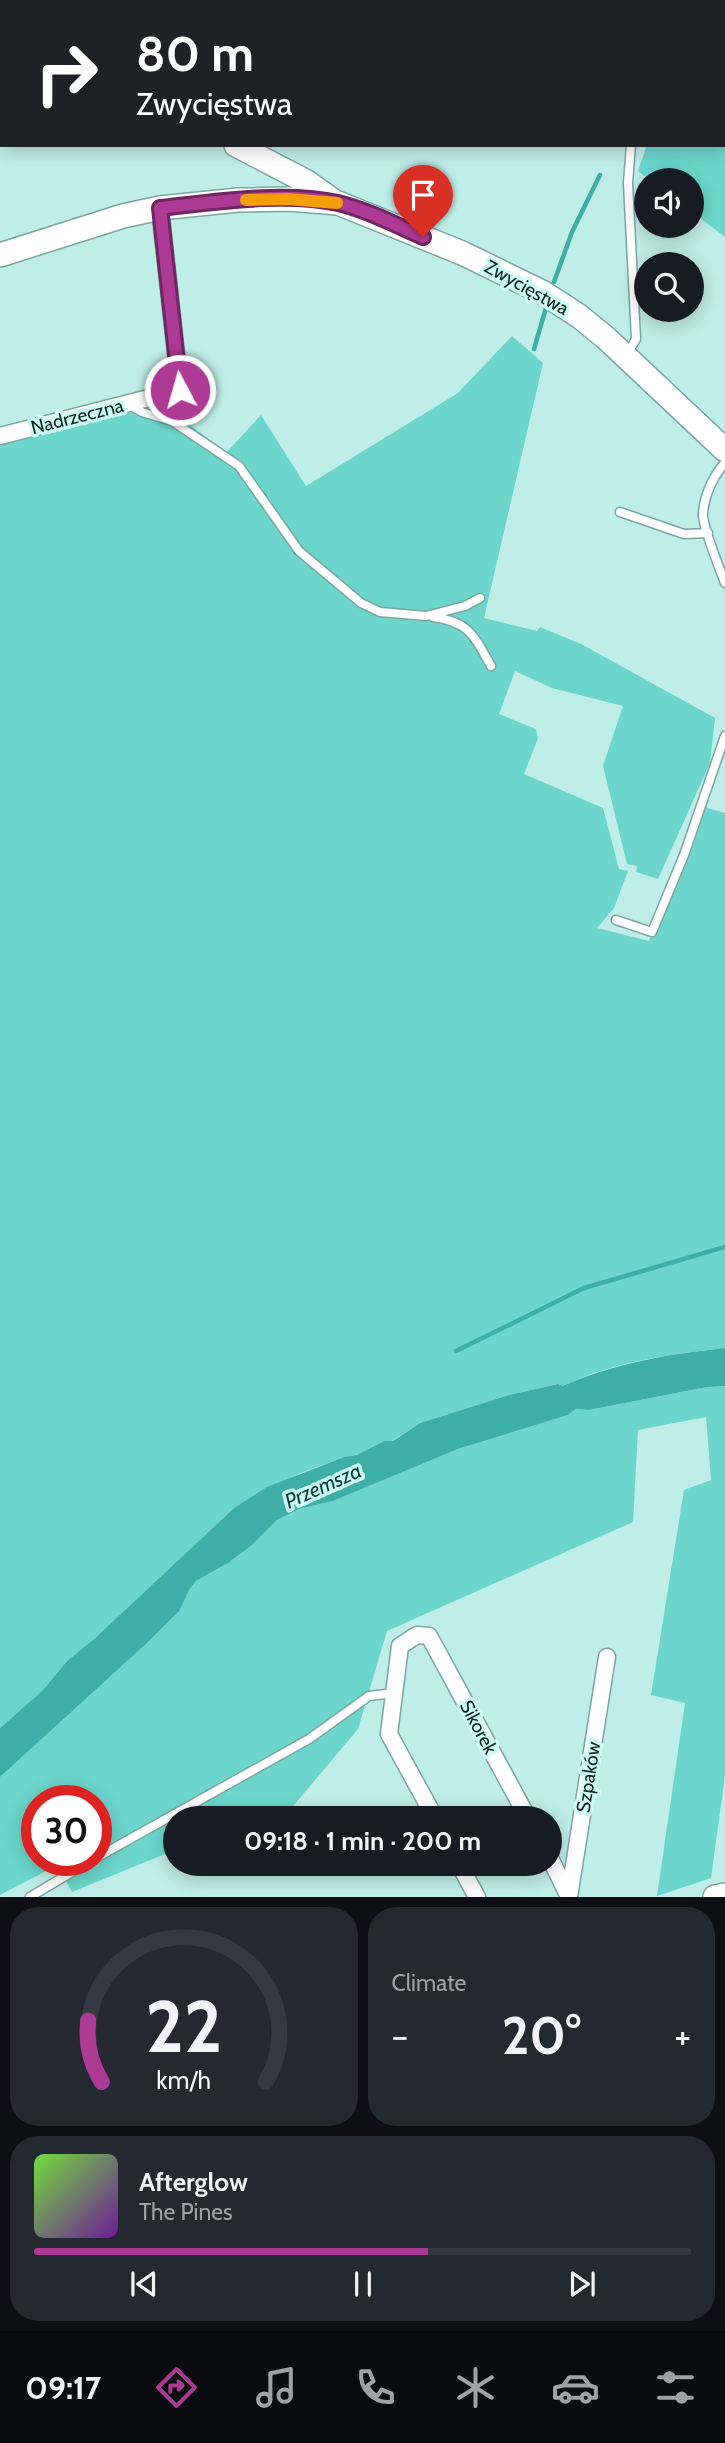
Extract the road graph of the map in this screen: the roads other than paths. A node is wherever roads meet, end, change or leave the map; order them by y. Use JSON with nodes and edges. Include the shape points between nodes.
{"nodes":[{"id":1,"x":240,"y":147,"type":"edge"},
{"id":2,"x":631,"y":147,"type":"edge"},
{"id":3,"x":338,"y":203,"type":"junction"},
{"id":4,"x":160,"y":208,"type":"junction"},
{"id":5,"x":0,"y":255,"type":"edge"},
{"id":6,"x":626,"y":358,"type":"junction"},
{"id":7,"x":180,"y":390,"type":"junction"},
{"id":8,"x":127,"y":403,"type":"junction"},
{"id":9,"x":181,"y":426,"type":"junction"},
{"id":10,"x":0,"y":436,"type":"edge"},
{"id":11,"x":725,"y":450,"type":"edge"},
{"id":12,"x":725,"y":463,"type":"edge"},
{"id":13,"x":620,"y":512,"type":"dead end"},
{"id":14,"x":708,"y":533,"type":"junction"},
{"id":15,"x":725,"y":583,"type":"edge"},
{"id":16,"x":480,"y":598,"type":"dead end"},
{"id":17,"x":426,"y":616,"type":"junction"},
{"id":18,"x":491,"y":666,"type":"dead end"},
{"id":19,"x":725,"y":736,"type":"edge"},
{"id":20,"x":616,"y":920,"type":"dead end"},
{"id":21,"x":607,"y":1657,"type":"dead end"},
{"id":22,"x":394,"y":1693,"type":"junction"},
{"id":23,"x":428,"y":1806,"type":"edge"},
{"id":24,"x":521,"y":1806,"type":"edge"},
{"id":25,"x":112,"y":1849,"type":"edge"},
{"id":26,"x":65,"y":1876,"type":"edge"},
{"id":27,"x":466,"y":1876,"type":"edge"},
{"id":28,"x":559,"y":1876,"type":"edge"},
{"id":29,"x":725,"y":1895,"type":"edge"},
{"id":30,"x":30,"y":1897,"type":"edge"},
{"id":31,"x":477,"y":1897,"type":"edge"},
{"id":32,"x":569,"y":1897,"type":"edge"},
{"id":33,"x":715,"y":1897,"type":"edge"}],
"edges":[{"from":1,"to":3,"type":"street"},
{"from":2,"to":6,"type":"lane","via":[[628,192],[636,339]]},
{"from":3,"to":4,"type":"street","name":"Zwycięstwa","via":[[250,200]]},
{"from":3,"to":6,"type":"street","name":"Zwycięstwa","via":[[462,253],[542,292],[579,316]]},
{"from":4,"to":5,"type":"street","name":"Zwycięstwa"},
{"from":4,"to":7,"type":"street"},
{"from":6,"to":11,"type":"street","name":"Zwycięstwa"},
{"from":7,"to":8,"type":"street","name":"Nadrzeczna"},
{"from":7,"to":9,"type":"lane"},
{"from":8,"to":9,"type":"lane"},
{"from":8,"to":10,"type":"street","name":"Nadrzeczna"},
{"from":9,"to":17,"type":"lane","via":[[239,466],[299,551],[361,603],[380,612]]},
{"from":12,"to":14,"type":"lane","via":[[709,490],[702,516]]},
{"from":13,"to":14,"type":"lane","via":[[684,534]]},
{"from":14,"to":15,"type":"lane"},
{"from":16,"to":17,"type":"lane"},
{"from":17,"to":18,"type":"lane","via":[[454,620],[475,637]]},
{"from":19,"to":20,"type":"lane","via":[[652,932]]},
{"from":21,"to":32,"type":"street","name":"Szpaków"},
{"from":22,"to":23,"type":"street","via":[[389,1734]]},
{"from":22,"to":24,"type":"street","name":"Sikorek","via":[[400,1646],[417,1635],[429,1636]]},
{"from":22,"to":25,"type":"lane","via":[[369,1696],[309,1739]]},
{"from":26,"to":30,"type":"lane"},
{"from":27,"to":31,"type":"street"},
{"from":28,"to":32,"type":"street"},
{"from":29,"to":33,"type":"street"}]}
